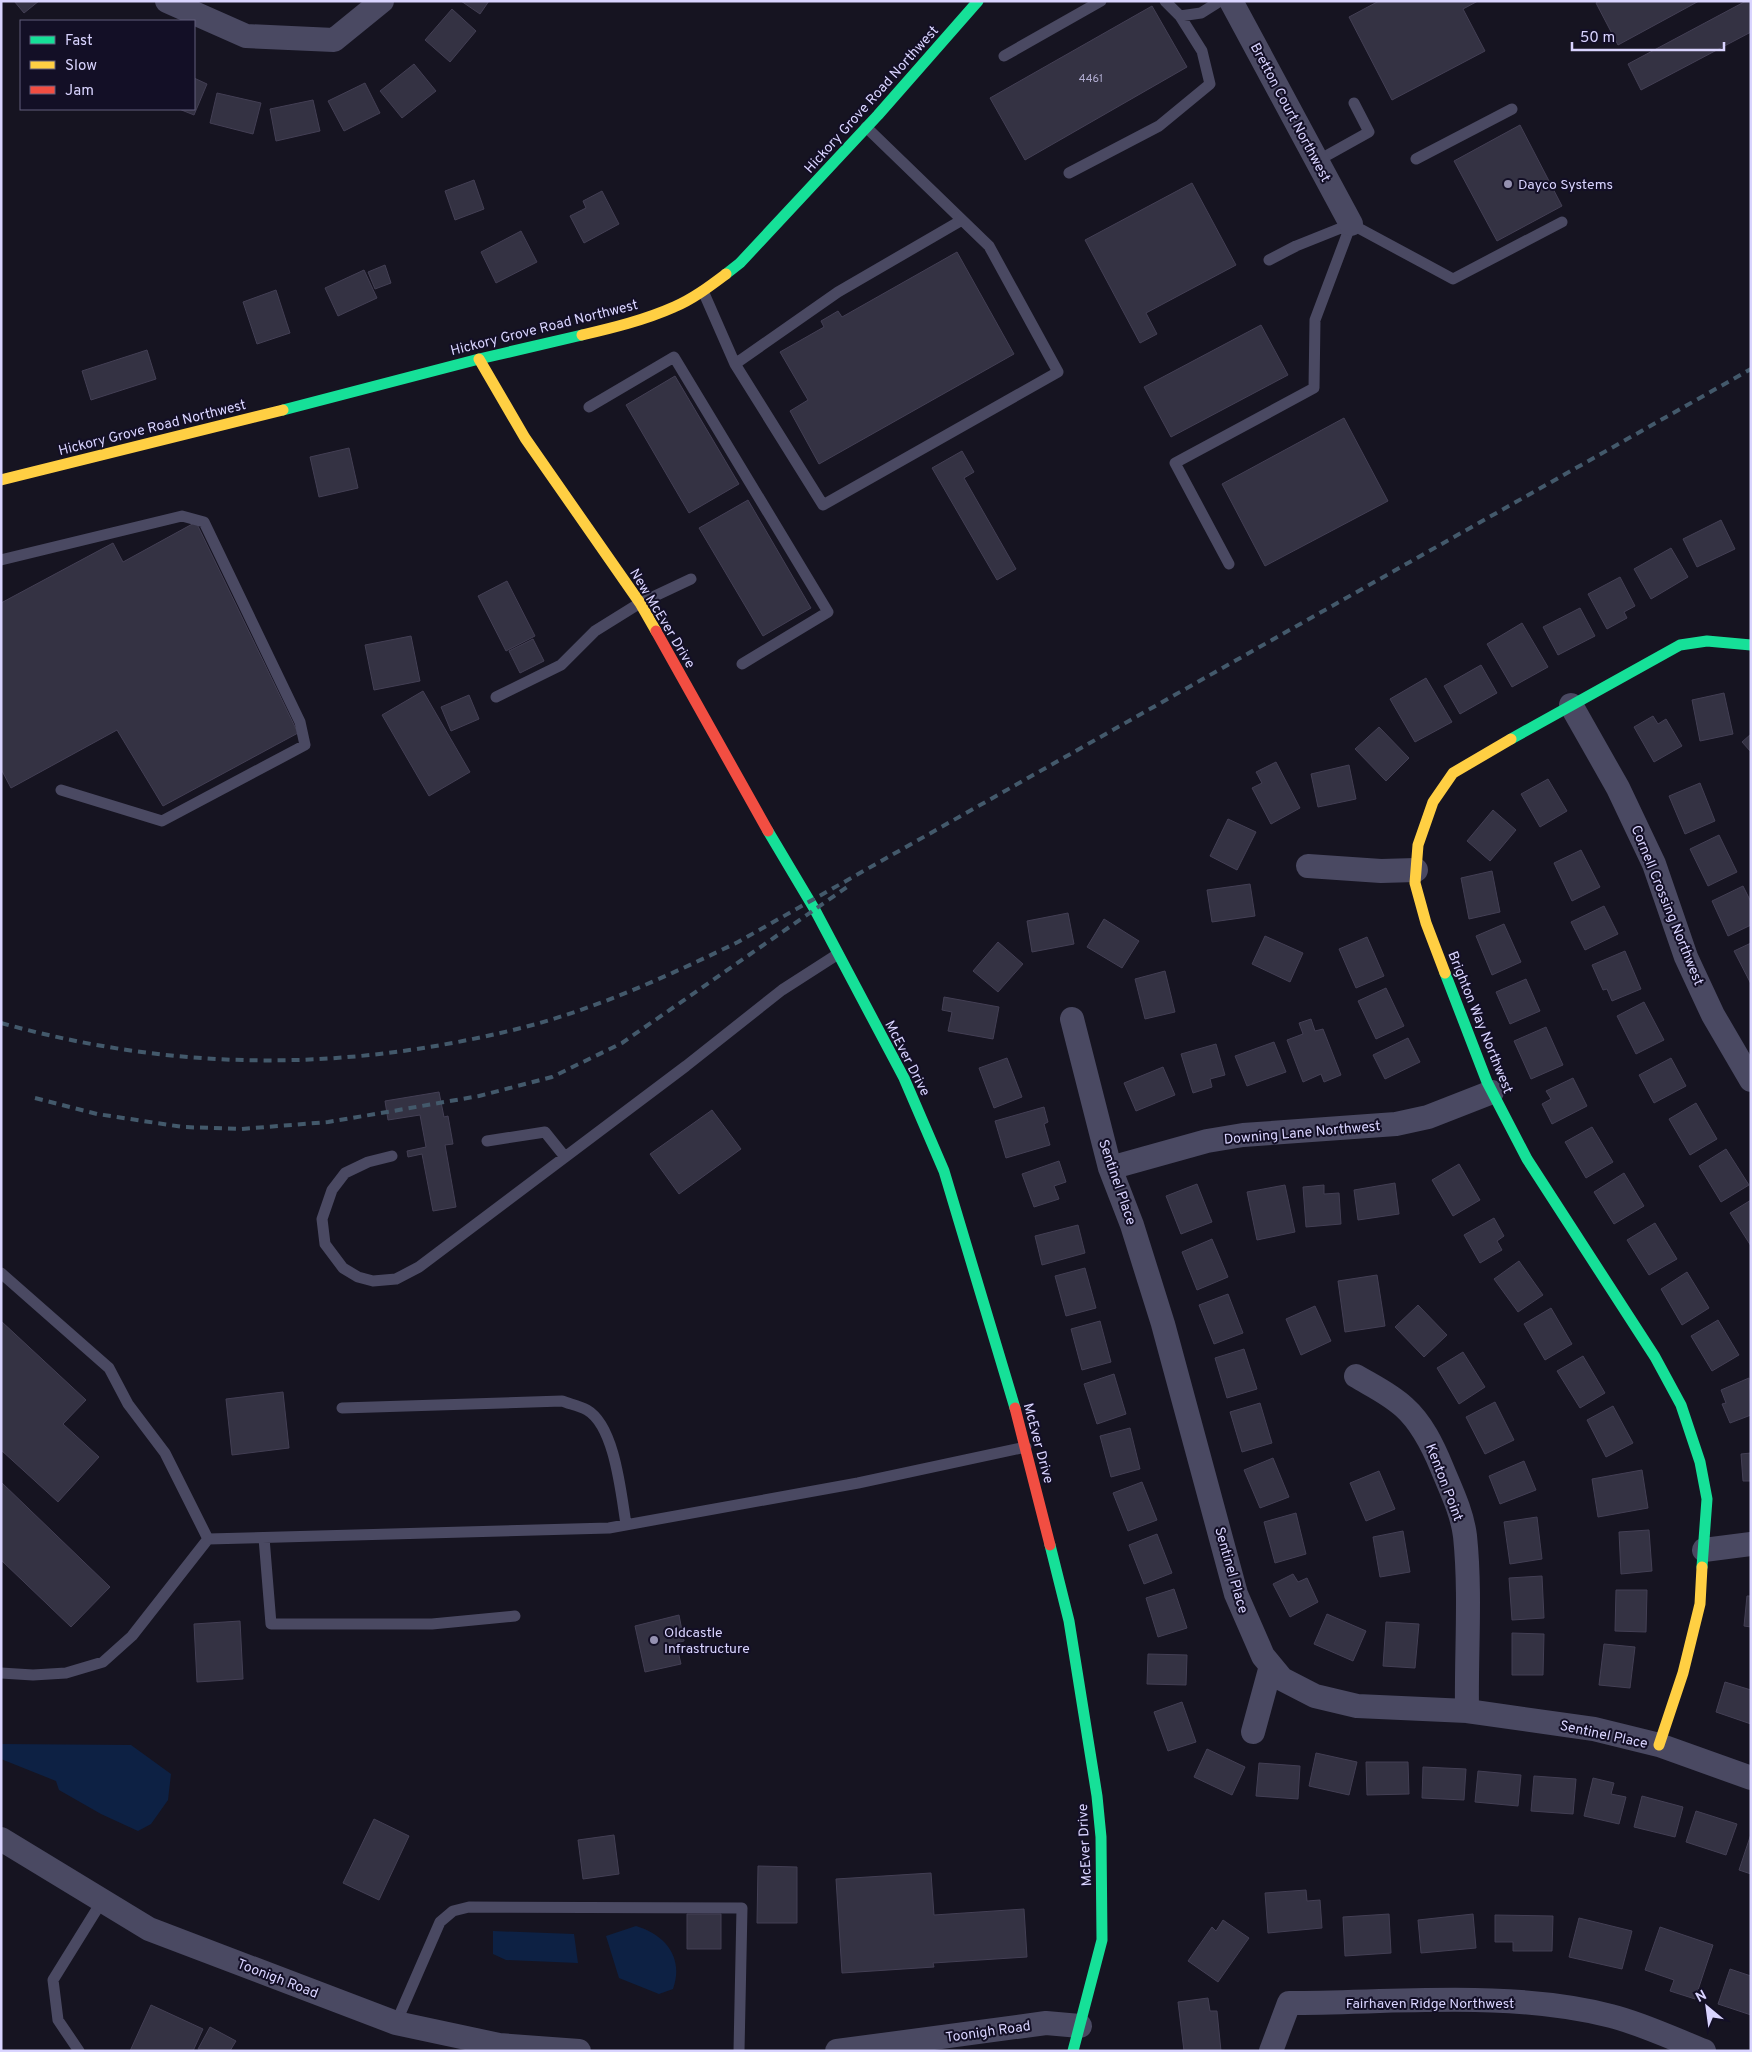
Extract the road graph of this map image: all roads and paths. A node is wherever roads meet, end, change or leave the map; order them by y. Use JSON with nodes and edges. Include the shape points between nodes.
{"nodes":[{"id":1,"x":168,"y":1,"type":"edge"},
{"id":2,"x":382,"y":1,"type":"edge"},
{"id":3,"x":978,"y":1,"type":"edge"},
{"id":4,"x":1101,"y":1,"type":"edge"},
{"id":5,"x":1166,"y":1,"type":"edge"},
{"id":6,"x":1220,"y":1,"type":"edge"},
{"id":7,"x":1231,"y":1,"type":"edge"},
{"id":8,"x":1180,"y":16,"type":"junction"},
{"id":9,"x":1004,"y":56,"type":"dead end"},
{"id":10,"x":1354,"y":103,"type":"dead end"},
{"id":11,"x":1512,"y":109,"type":"dead end"},
{"id":12,"x":866,"y":128,"type":"junction"},
{"id":13,"x":1416,"y":159,"type":"dead end"},
{"id":14,"x":1317,"y":160,"type":"junction"},
{"id":15,"x":1069,"y":173,"type":"dead end"},
{"id":16,"x":962,"y":220,"type":"junction"},
{"id":17,"x":1562,"y":222,"type":"dead end"},
{"id":18,"x":1352,"y":224,"type":"junction"},
{"id":19,"x":1269,"y":260,"type":"dead end"},
{"id":20,"x":704,"y":290,"type":"junction"},
{"id":21,"x":479,"y":359,"type":"junction"},
{"id":22,"x":735,"y":364,"type":"junction"},
{"id":23,"x":589,"y":407,"type":"dead end"},
{"id":24,"x":1,"y":480,"type":"edge"},
{"id":25,"x":1,"y":560,"type":"edge"},
{"id":26,"x":1229,"y":564,"type":"dead end"},
{"id":27,"x":691,"y":579,"type":"dead end"},
{"id":28,"x":640,"y":602,"type":"junction"},
{"id":29,"x":1751,"y":645,"type":"edge"},
{"id":30,"x":742,"y":664,"type":"dead end"},
{"id":31,"x":496,"y":697,"type":"dead end"},
{"id":32,"x":1570,"y":705,"type":"junction"},
{"id":33,"x":61,"y":790,"type":"dead end"},
{"id":34,"x":1308,"y":866,"type":"dead end"},
{"id":35,"x":1416,"y":870,"type":"junction"},
{"id":36,"x":809,"y":901,"type":"joint"},
{"id":37,"x":838,"y":954,"type":"junction"},
{"id":38,"x":1072,"y":1020,"type":"dead end"},
{"id":39,"x":1751,"y":1080,"type":"edge"},
{"id":40,"x":1492,"y":1092,"type":"junction"},
{"id":41,"x":487,"y":1141,"type":"dead end"},
{"id":42,"x":392,"y":1156,"type":"dead end"},
{"id":43,"x":565,"y":1157,"type":"junction"},
{"id":44,"x":1110,"y":1168,"type":"junction"},
{"id":45,"x":1,"y":1273,"type":"edge"},
{"id":46,"x":1356,"y":1376,"type":"dead end"},
{"id":47,"x":342,"y":1408,"type":"dead end"},
{"id":48,"x":1026,"y":1447,"type":"junction"},
{"id":49,"x":626,"y":1524,"type":"junction"},
{"id":50,"x":264,"y":1538,"type":"junction"},
{"id":51,"x":208,"y":1539,"type":"junction"},
{"id":52,"x":1751,"y":1544,"type":"edge"},
{"id":53,"x":1704,"y":1550,"type":"junction"},
{"id":54,"x":515,"y":1616,"type":"dead end"},
{"id":55,"x":1271,"y":1666,"type":"junction"},
{"id":56,"x":1,"y":1672,"type":"edge"},
{"id":57,"x":1468,"y":1711,"type":"junction"},
{"id":58,"x":1253,"y":1732,"type":"dead end"},
{"id":59,"x":1659,"y":1746,"type":"junction"},
{"id":60,"x":1751,"y":1778,"type":"edge"},
{"id":61,"x":1,"y":1839,"type":"edge"},
{"id":62,"x":102,"y":1900,"type":"junction"},
{"id":63,"x":396,"y":2023,"type":"junction"},
{"id":64,"x":1080,"y":2026,"type":"junction"},
{"id":65,"x":543,"y":2050,"type":"edge"},
{"id":66,"x":79,"y":2051,"type":"edge"},
{"id":67,"x":579,"y":2051,"type":"edge"},
{"id":68,"x":739,"y":2051,"type":"edge"},
{"id":69,"x":837,"y":2051,"type":"edge"},
{"id":70,"x":1073,"y":2051,"type":"edge"},
{"id":71,"x":1271,"y":2051,"type":"edge"},
{"id":72,"x":1704,"y":2051,"type":"edge"}],
"edges":[{"from":1,"to":2,"type":"street","via":[[246,36],[334,40]]},
{"from":3,"to":12,"type":"street","name":"Hickory Grove Road Northwest"},
{"from":4,"to":9,"type":"lane"},
{"from":5,"to":8,"type":"lane"},
{"from":6,"to":8,"type":"lane","via":[[1202,13]]},
{"from":7,"to":14,"type":"street","name":"Bretton Court Northwest"},
{"from":8,"to":15,"type":"lane","via":[[1202,51],[1210,84],[1159,126]]},
{"from":10,"to":14,"type":"lane","via":[[1369,132]]},
{"from":11,"to":13,"type":"lane"},
{"from":12,"to":16,"type":"lane"},
{"from":12,"to":20,"type":"street","name":"Hickory Grove Road Northwest","via":[[740,263]]},
{"from":14,"to":18,"type":"street","name":"Bretton Court Northwest"},
{"from":16,"to":22,"type":"lane","via":[[838,292]]},
{"from":16,"to":22,"type":"lane","via":[[990,246],[1058,372],[823,504]]},
{"from":17,"to":18,"type":"lane","via":[[1453,279]]},
{"from":18,"to":19,"type":"lane"},
{"from":18,"to":26,"type":"lane","via":[[1315,320],[1314,388],[1175,463]]},
{"from":20,"to":21,"type":"street","name":"Hickory Grove Road Northwest","via":[[674,307],[609,329]]},
{"from":20,"to":22,"type":"lane"},
{"from":21,"to":24,"type":"street","name":"Hickory Grove Road Northwest"},
{"from":21,"to":28,"type":"street","name":"New McEver Drive","via":[[525,438]]},
{"from":23,"to":30,"type":"lane","via":[[674,357],[828,612]]},
{"from":25,"to":33,"type":"lane","via":[[182,516],[204,522],[300,722],[305,745],[162,821]]},
{"from":27,"to":28,"type":"lane"},
{"from":28,"to":31,"type":"lane","via":[[595,631],[561,665]]},
{"from":28,"to":36,"type":"street","name":"New McEver Drive"},
{"from":29,"to":32,"type":"street","name":"Brighton Way Northwest","via":[[1708,641],[1680,645]]},
{"from":32,"to":35,"type":"street","name":"Brighton Way Northwest","via":[[1453,773],[1433,802],[1418,845]]},
{"from":32,"to":39,"type":"street","name":"Cornell Crossing Northwest","via":[[1618,788],[1654,864],[1686,957],[1713,1016]]},
{"from":34,"to":35,"type":"street"},
{"from":35,"to":40,"type":"street","name":"Brighton Way Northwest","via":[[1426,923]]},
{"from":36,"to":37,"type":"street","name":"McEver Drive"},
{"from":37,"to":43,"type":"lane","via":[[782,990]]},
{"from":37,"to":48,"type":"street","name":"McEver Drive","via":[[904,1078],[944,1171]]},
{"from":38,"to":44,"type":"street","name":"Sentinel Place"},
{"from":40,"to":44,"type":"street","name":"Downing Lane Northwest","via":[[1428,1117],[1396,1124],[1225,1138]]},
{"from":40,"to":53,"type":"street","name":"Brighton Way Northwest","via":[[1527,1159],[1640,1332],[1681,1405],[1700,1462],[1708,1499]]},
{"from":41,"to":43,"type":"lane","via":[[545,1132]]},
{"from":42,"to":43,"type":"lane","via":[[368,1162],[345,1173],[332,1190],[322,1219],[325,1244],[343,1268],[374,1281],[396,1279],[419,1267]]},
{"from":44,"to":55,"type":"street","name":"Sentinel Place","via":[[1163,1324],[1236,1594],[1263,1656]]},
{"from":45,"to":51,"type":"lane","via":[[109,1368],[128,1404],[165,1453]]},
{"from":46,"to":57,"type":"street","name":"Kenton Point","via":[[1390,1395],[1419,1424],[1434,1448],[1457,1505],[1464,1535]]},
{"from":47,"to":49,"type":"lane","via":[[562,1401],[588,1410],[599,1420],[611,1442]]},
{"from":48,"to":49,"type":"lane","via":[[858,1483]]},
{"from":48,"to":64,"type":"street","name":"McEver Drive","via":[[1069,1622],[1100,1828],[1102,1940]]},
{"from":49,"to":50,"type":"lane","via":[[590,1529]]},
{"from":50,"to":51,"type":"lane"},
{"from":50,"to":54,"type":"lane","via":[[271,1624],[432,1624]]},
{"from":51,"to":56,"type":"lane","via":[[132,1636],[102,1662],[66,1673],[33,1675]]},
{"from":52,"to":53,"type":"street"},
{"from":53,"to":59,"type":"street","name":"Brighton Way Northwest","via":[[1700,1604],[1683,1673]]},
{"from":55,"to":57,"type":"street","name":"Sentinel Place","via":[[1282,1678],[1314,1696],[1357,1706]]},
{"from":55,"to":58,"type":"street"},
{"from":57,"to":59,"type":"street","name":"Sentinel Place","via":[[1594,1729]]},
{"from":59,"to":60,"type":"street","name":"Sentinel Place"},
{"from":61,"to":62,"type":"street","name":"Toonigh Road"},
{"from":62,"to":63,"type":"street","name":"Toonigh Road","via":[[149,1929]]},
{"from":62,"to":66,"type":"lane","via":[[53,1980],[58,2020]]},
{"from":63,"to":65,"type":"street","name":"Toonigh Road","via":[[499,2045]]},
{"from":63,"to":68,"type":"lane","via":[[440,1922],[453,1911],[468,1907],[742,1908]]},
{"from":64,"to":69,"type":"street","name":"Toonigh Road","via":[[1046,2023]]},
{"from":64,"to":70,"type":"street","name":"McEver Drive"},
{"from":65,"to":67,"type":"street","name":"Toonigh Road"},
{"from":71,"to":72,"type":"street","name":"Fairhaven Ridge Northwest","via":[[1289,2003],[1475,2000],[1550,2005],[1612,2016]]}]}
